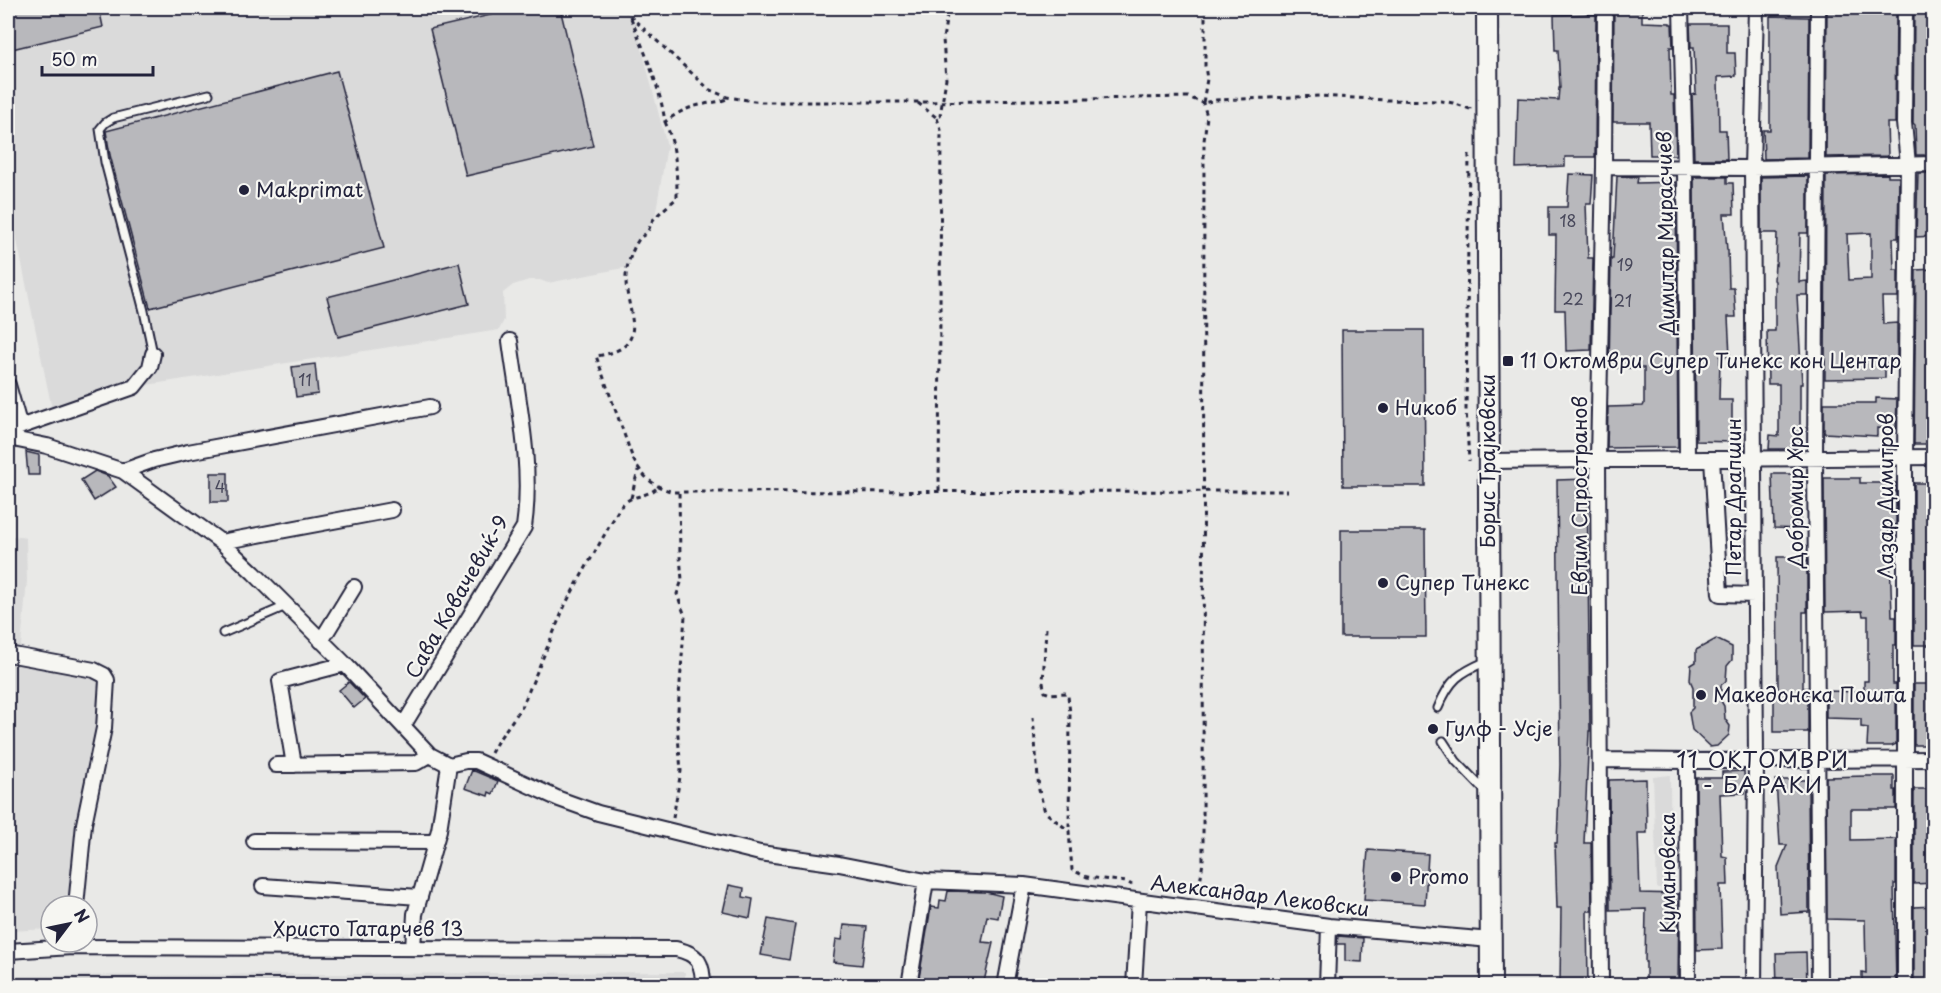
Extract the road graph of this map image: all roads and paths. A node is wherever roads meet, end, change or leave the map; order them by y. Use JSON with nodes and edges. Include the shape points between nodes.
{"nodes":[{"id":1,"x":434,"y":8,"type":"edge"},
{"id":2,"x":438,"y":8,"type":"edge"},
{"id":3,"x":625,"y":8,"type":"edge"},
{"id":4,"x":946,"y":8,"type":"edge"},
{"id":5,"x":1205,"y":8,"type":"edge"},
{"id":6,"x":1487,"y":8,"type":"edge"},
{"id":7,"x":1605,"y":8,"type":"edge"},
{"id":8,"x":1681,"y":8,"type":"edge"},
{"id":9,"x":1756,"y":8,"type":"edge"},
{"id":10,"x":1818,"y":8,"type":"edge"},
{"id":11,"x":1905,"y":8,"type":"edge"},
{"id":12,"x":630,"y":16,"type":"junction"},
{"id":13,"x":209,"y":93,"type":"dead end"},
{"id":14,"x":730,"y":98,"type":"junction"},
{"id":15,"x":917,"y":102,"type":"junction"},
{"id":16,"x":941,"y":102,"type":"junction"},
{"id":17,"x":1203,"y":103,"type":"junction"},
{"id":18,"x":938,"y":118,"type":"junction"},
{"id":19,"x":1469,"y":120,"type":"dead end"},
{"id":20,"x":665,"y":122,"type":"junction"},
{"id":21,"x":1469,"y":154,"type":"dead end"},
{"id":22,"x":1908,"y":164,"type":"junction"},
{"id":23,"x":1934,"y":164,"type":"edge"},
{"id":24,"x":1817,"y":166,"type":"junction"},
{"id":25,"x":1605,"y":167,"type":"junction"},
{"id":26,"x":1685,"y":168,"type":"junction"},
{"id":27,"x":1752,"y":168,"type":"junction"},
{"id":28,"x":510,"y":340,"type":"dead end"},
{"id":29,"x":153,"y":354,"type":"joint"},
{"id":30,"x":8,"y":385,"type":"edge"},
{"id":31,"x":430,"y":407,"type":"dead end"},
{"id":32,"x":14,"y":429,"type":"edge"},
{"id":33,"x":8,"y":438,"type":"edge"},
{"id":34,"x":1905,"y":457,"type":"junction"},
{"id":35,"x":1934,"y":457,"type":"edge"},
{"id":36,"x":1753,"y":458,"type":"junction"},
{"id":37,"x":1815,"y":458,"type":"junction"},
{"id":38,"x":1598,"y":459,"type":"junction"},
{"id":39,"x":1687,"y":459,"type":"junction"},
{"id":40,"x":1712,"y":459,"type":"junction"},
{"id":41,"x":1479,"y":461,"type":"junction"},
{"id":42,"x":638,"y":468,"type":"junction"},
{"id":43,"x":123,"y":471,"type":"junction"},
{"id":44,"x":657,"y":488,"type":"junction"},
{"id":45,"x":939,"y":491,"type":"junction"},
{"id":46,"x":1203,"y":491,"type":"junction"},
{"id":47,"x":1288,"y":491,"type":"dead end"},
{"id":48,"x":679,"y":492,"type":"junction"},
{"id":49,"x":631,"y":498,"type":"junction"},
{"id":50,"x":392,"y":510,"type":"dead end"},
{"id":51,"x":221,"y":542,"type":"junction"},
{"id":52,"x":354,"y":587,"type":"dead end"},
{"id":53,"x":1754,"y":595,"type":"junction"},
{"id":54,"x":286,"y":606,"type":"junction"},
{"id":55,"x":1046,"y":628,"type":"dead end"},
{"id":56,"x":223,"y":633,"type":"dead end"},
{"id":57,"x":321,"y":641,"type":"junction"},
{"id":58,"x":8,"y":654,"type":"edge"},
{"id":59,"x":1489,"y":660,"type":"junction"},
{"id":60,"x":345,"y":664,"type":"junction"},
{"id":61,"x":1438,"y":708,"type":"dead end"},
{"id":62,"x":1033,"y":717,"type":"dead end"},
{"id":63,"x":403,"y":726,"type":"junction"},
{"id":64,"x":1443,"y":741,"type":"dead end"},
{"id":65,"x":430,"y":755,"type":"junction"},
{"id":66,"x":1904,"y":758,"type":"junction"},
{"id":67,"x":1934,"y":759,"type":"edge"},
{"id":68,"x":1600,"y":760,"type":"junction"},
{"id":69,"x":1756,"y":760,"type":"junction"},
{"id":70,"x":1818,"y":760,"type":"junction"},
{"id":71,"x":1687,"y":761,"type":"junction"},
{"id":72,"x":485,"y":764,"type":"junction"},
{"id":73,"x":276,"y":765,"type":"dead end"},
{"id":74,"x":294,"y":765,"type":"junction"},
{"id":75,"x":449,"y":765,"type":"junction"},
{"id":76,"x":1490,"y":795,"type":"junction"},
{"id":77,"x":1069,"y":831,"type":"junction"},
{"id":78,"x":670,"y":832,"type":"junction"},
{"id":79,"x":254,"y":841,"type":"dead end"},
{"id":80,"x":435,"y":842,"type":"junction"},
{"id":81,"x":926,"y":881,"type":"junction"},
{"id":82,"x":1024,"y":885,"type":"junction"},
{"id":83,"x":263,"y":886,"type":"dead end"},
{"id":84,"x":77,"y":894,"type":"edge"},
{"id":85,"x":419,"y":897,"type":"junction"},
{"id":86,"x":1139,"y":901,"type":"junction"},
{"id":87,"x":1190,"y":908,"type":"junction"},
{"id":88,"x":1329,"y":926,"type":"junction"},
{"id":89,"x":1491,"y":940,"type":"junction"},
{"id":90,"x":99,"y":945,"type":"edge"},
{"id":91,"x":39,"y":948,"type":"edge"},
{"id":92,"x":413,"y":948,"type":"junction"},
{"id":93,"x":8,"y":951,"type":"edge"},
{"id":94,"x":703,"y":986,"type":"edge"},
{"id":95,"x":909,"y":986,"type":"edge"},
{"id":96,"x":1005,"y":986,"type":"edge"},
{"id":97,"x":1134,"y":986,"type":"edge"},
{"id":98,"x":1327,"y":986,"type":"edge"},
{"id":99,"x":1491,"y":986,"type":"edge"},
{"id":100,"x":1601,"y":986,"type":"edge"},
{"id":101,"x":1688,"y":986,"type":"edge"},
{"id":102,"x":1754,"y":986,"type":"edge"},
{"id":103,"x":1819,"y":986,"type":"edge"},
{"id":104,"x":1905,"y":986,"type":"edge"}],
"edges":[{"from":1,"to":2,"type":"lane"},
{"from":3,"to":12,"type":"path"},
{"from":4,"to":16,"type":"path","via":[[946,79]]},
{"from":5,"to":17,"type":"path","via":[[1207,79]]},
{"from":6,"to":41,"type":"street","name":"Борис Трајковски"},
{"from":7,"to":25,"type":"street","name":"Евтим Спространов"},
{"from":8,"to":26,"type":"street","name":"Димитар Мирасчиев"},
{"from":9,"to":27,"type":"street","name":"Петар Драпшин"},
{"from":10,"to":24,"type":"street","name":"Добромир Хрс"},
{"from":11,"to":22,"type":"street","name":"Лазар Димитров","via":[[1904,123]]},
{"from":12,"to":14,"type":"path","via":[[710,90]]},
{"from":12,"to":20,"type":"path","via":[[647,57]]},
{"from":13,"to":29,"type":"lane","via":[[113,118],[100,129]]},
{"from":14,"to":15,"type":"path","via":[[761,102]]},
{"from":14,"to":20,"type":"path","via":[[702,104]]},
{"from":15,"to":16,"type":"path"},
{"from":15,"to":18,"type":"path"},
{"from":16,"to":17,"type":"path","via":[[1188,97]]},
{"from":16,"to":18,"type":"path"},
{"from":17,"to":19,"type":"path","via":[[1320,96],[1441,101],[1470,109]]},
{"from":17,"to":46,"type":"path","via":[[1207,116]]},
{"from":18,"to":45,"type":"path"},
{"from":20,"to":42,"type":"path","via":[[677,171],[677,198],[639,239],[628,267],[625,284],[634,330],[626,344],[596,356]]},
{"from":21,"to":41,"type":"path","via":[[1466,409]]},
{"from":22,"to":23,"type":"street"},
{"from":22,"to":24,"type":"street"},
{"from":22,"to":34,"type":"street","name":"Лазар Димитров"},
{"from":24,"to":27,"type":"street"},
{"from":24,"to":37,"type":"street","name":"Добромир Хрс"},
{"from":25,"to":26,"type":"street"},
{"from":25,"to":38,"type":"street","name":"Евтим Спространов"},
{"from":26,"to":27,"type":"street"},
{"from":26,"to":39,"type":"street","name":"Димитар Мирасчиев"},
{"from":27,"to":36,"type":"street","name":"Петар Драпшин"},
{"from":28,"to":63,"type":"street","name":"Сава Ковачевиќ-9","via":[[527,471],[524,527]]},
{"from":29,"to":32,"type":"street","via":[[150,367],[134,387]]},
{"from":30,"to":32,"type":"street"},
{"from":31,"to":43,"type":"street","via":[[188,452]]},
{"from":33,"to":43,"type":"street","via":[[47,446]]},
{"from":34,"to":35,"type":"street"},
{"from":34,"to":37,"type":"street"},
{"from":34,"to":66,"type":"street","name":"Лазар Димитров"},
{"from":36,"to":37,"type":"street"},
{"from":36,"to":40,"type":"street"},
{"from":36,"to":53,"type":"street","name":"Петар Драпшин"},
{"from":37,"to":70,"type":"street","name":"Добромир Хрс"},
{"from":38,"to":39,"type":"street"},
{"from":38,"to":41,"type":"street"},
{"from":38,"to":68,"type":"street","name":"Евтим Спространов"},
{"from":39,"to":40,"type":"street"},
{"from":40,"to":53,"type":"street","via":[[1720,594]]},
{"from":41,"to":59,"type":"street","name":"Борис Трајковски"},
{"from":42,"to":44,"type":"path"},
{"from":42,"to":49,"type":"path"},
{"from":43,"to":51,"type":"street"},
{"from":44,"to":48,"type":"path"},
{"from":44,"to":49,"type":"path"},
{"from":45,"to":46,"type":"path"},
{"from":45,"to":48,"type":"path"},
{"from":46,"to":47,"type":"path"},
{"from":46,"to":87,"type":"path","via":[[1203,861],[1200,884]]},
{"from":48,"to":78,"type":"path","via":[[682,580],[677,594],[685,616],[677,724],[681,771]]},
{"from":49,"to":72,"type":"path","via":[[619,509],[566,603],[522,707]]},
{"from":50,"to":51,"type":"street"},
{"from":51,"to":54,"type":"street"},
{"from":52,"to":57,"type":"street"},
{"from":53,"to":69,"type":"street","name":"Петар Драпшин"},
{"from":54,"to":56,"type":"lane"},
{"from":54,"to":57,"type":"street"},
{"from":55,"to":77,"type":"path","via":[[1045,692],[1066,693],[1070,713]]},
{"from":57,"to":60,"type":"street"},
{"from":58,"to":84,"type":"street","via":[[94,670],[107,680],[103,738],[84,824]]},
{"from":59,"to":61,"type":"lane","via":[[1464,670],[1452,682]]},
{"from":59,"to":76,"type":"street","name":"Борис Трајковски"},
{"from":60,"to":63,"type":"street"},
{"from":60,"to":74,"type":"street","via":[[280,681]]},
{"from":62,"to":77,"type":"path","via":[[1039,790],[1046,812]]},
{"from":63,"to":65,"type":"street"},
{"from":64,"to":76,"type":"lane","via":[[1456,761]]},
{"from":65,"to":74,"type":"street","via":[[416,763]]},
{"from":65,"to":75,"type":"street"},
{"from":66,"to":67,"type":"street"},
{"from":66,"to":70,"type":"street"},
{"from":66,"to":104,"type":"street","name":"Лазар Димитров"},
{"from":68,"to":71,"type":"street"},
{"from":68,"to":100,"type":"street","name":"Евтим Спространов"},
{"from":69,"to":70,"type":"street"},
{"from":69,"to":71,"type":"street"},
{"from":69,"to":102,"type":"street","name":"Петар Драпшин"},
{"from":70,"to":103,"type":"street","name":"Добромир Хрс"},
{"from":71,"to":101,"type":"street","name":"Кумановска"},
{"from":72,"to":75,"type":"street","via":[[466,761]]},
{"from":72,"to":78,"type":"street","name":"Александар Лековски","via":[[588,810]]},
{"from":73,"to":74,"type":"street"},
{"from":75,"to":80,"type":"street"},
{"from":76,"to":89,"type":"street","name":"Борис Трајковски"},
{"from":77,"to":86,"type":"path","via":[[1072,870],[1087,877],[1127,882],[1139,889]]},
{"from":78,"to":81,"type":"street","name":"Александар Лековски","via":[[760,853]]},
{"from":79,"to":80,"type":"street"},
{"from":80,"to":85,"type":"street"},
{"from":81,"to":82,"type":"street","name":"Александар Лековски"},
{"from":81,"to":95,"type":"street"},
{"from":82,"to":86,"type":"street","name":"Александар Лековски"},
{"from":82,"to":96,"type":"street"},
{"from":83,"to":85,"type":"street"},
{"from":85,"to":92,"type":"street"},
{"from":86,"to":87,"type":"street","name":"Александар Лековски"},
{"from":86,"to":97,"type":"street"},
{"from":87,"to":88,"type":"street","name":"Александар Лековски"},
{"from":88,"to":89,"type":"street","name":"Александар Лековски"},
{"from":88,"to":98,"type":"street"},
{"from":89,"to":99,"type":"street","name":"Борис Трајковски"},
{"from":90,"to":92,"type":"street","name":"Христо Татарчев 13"},
{"from":91,"to":93,"type":"street","name":"Христо Татарчев 13"},
{"from":92,"to":94,"type":"street","name":"Христо Татарчев 13","via":[[676,949],[693,956],[702,966]]}]}
